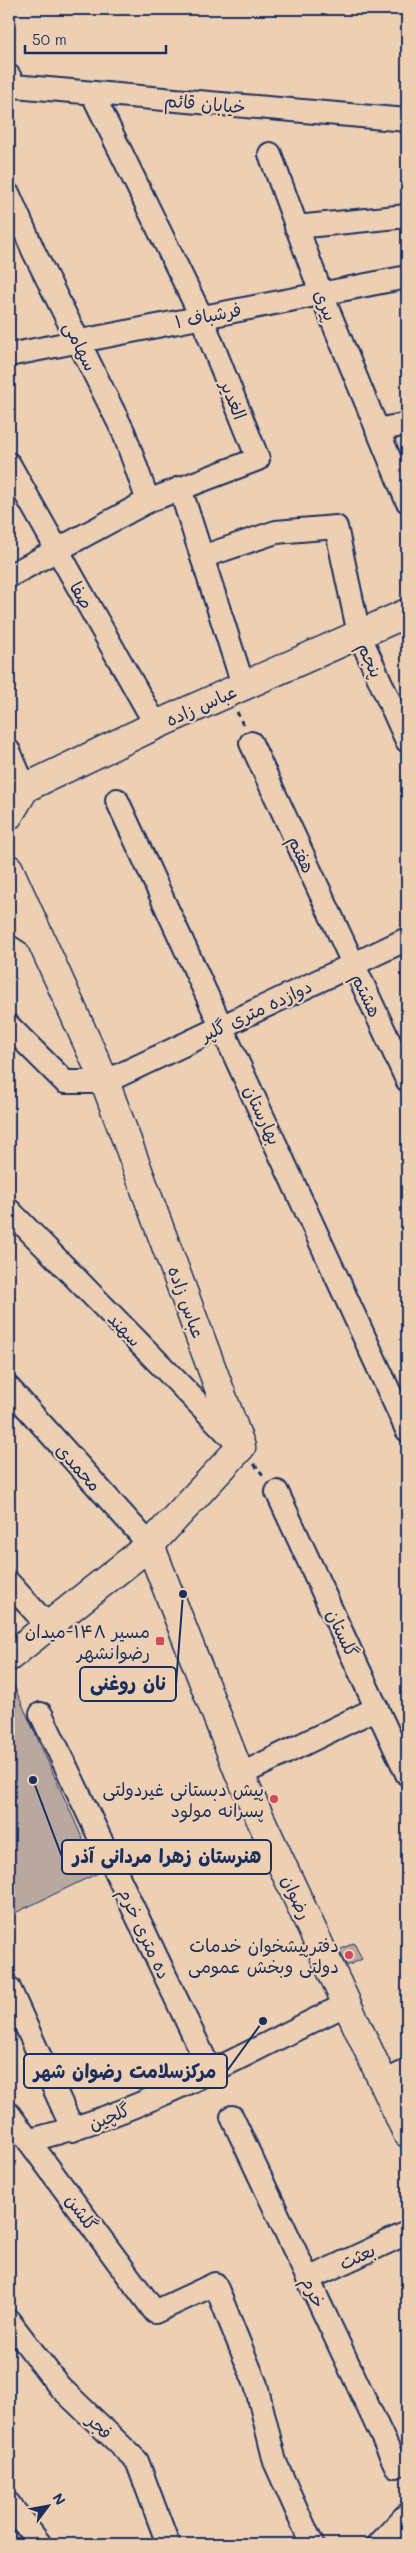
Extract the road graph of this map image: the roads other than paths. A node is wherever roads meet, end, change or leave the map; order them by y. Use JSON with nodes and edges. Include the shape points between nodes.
{"nodes":[{"id":1,"x":10,"y":84,"type":"edge"},
{"id":2,"x":92,"y":93,"type":"junction"},
{"id":3,"x":407,"y":120,"type":"edge"},
{"id":4,"x":270,"y":154,"type":"dead end"},
{"id":5,"x":9,"y":195,"type":"edge"},
{"id":6,"x":407,"y":216,"type":"edge"},
{"id":7,"x":296,"y":227,"type":"junction"},
{"id":8,"x":407,"y":277,"type":"edge"},
{"id":9,"x":321,"y":293,"type":"junction"},
{"id":10,"x":201,"y":316,"type":"junction"},
{"id":11,"x":79,"y":342,"type":"junction"},
{"id":12,"x":9,"y":355,"type":"edge"},
{"id":13,"x":407,"y":424,"type":"edge"},
{"id":14,"x":377,"y":430,"type":"junction"},
{"id":15,"x":9,"y":464,"type":"edge"},
{"id":16,"x":180,"y":488,"type":"junction"},
{"id":17,"x":148,"y":500,"type":"junction"},
{"id":18,"x":407,"y":502,"type":"edge"},
{"id":19,"x":56,"y":548,"type":"junction"},
{"id":20,"x":202,"y":557,"type":"junction"},
{"id":21,"x":9,"y":576,"type":"edge"},
{"id":22,"x":407,"y":613,"type":"edge"},
{"id":23,"x":359,"y":634,"type":"junction"},
{"id":24,"x":235,"y":689,"type":"junction"},
{"id":25,"x":156,"y":725,"type":"junction"},
{"id":26,"x":407,"y":741,"type":"edge"},
{"id":27,"x":251,"y":743,"type":"road end"},
{"id":28,"x":9,"y":751,"type":"edge"},
{"id":29,"x":26,"y":788,"type":"junction"},
{"id":30,"x":117,"y":800,"type":"dead end"},
{"id":31,"x":9,"y":815,"type":"edge"},
{"id":32,"x":9,"y":869,"type":"edge"},
{"id":33,"x":9,"y":918,"type":"edge"},
{"id":34,"x":38,"y":937,"type":"junction"},
{"id":35,"x":407,"y":939,"type":"edge"},
{"id":36,"x":353,"y":964,"type":"junction"},
{"id":37,"x":9,"y":1026,"type":"edge"},
{"id":38,"x":222,"y":1026,"type":"junction"},
{"id":39,"x":407,"y":1080,"type":"edge"},
{"id":40,"x":106,"y":1082,"type":"junction"},
{"id":41,"x":9,"y":1210,"type":"edge"},
{"id":42,"x":9,"y":1388,"type":"edge"},
{"id":43,"x":407,"y":1430,"type":"edge"},
{"id":44,"x":241,"y":1447,"type":"junction"},
{"id":45,"x":277,"y":1492,"type":"road end"},
{"id":46,"x":150,"y":1545,"type":"junction"},
{"id":47,"x":9,"y":1583,"type":"edge"},
{"id":48,"x":49,"y":1627,"type":"junction"},
{"id":49,"x":9,"y":1658,"type":"edge"},
{"id":50,"x":377,"y":1708,"type":"junction"},
{"id":51,"x":41,"y":1714,"type":"dead end"},
{"id":52,"x":407,"y":1774,"type":"edge"},
{"id":53,"x":240,"y":1775,"type":"junction"},
{"id":54,"x":9,"y":1988,"type":"edge"},
{"id":55,"x":347,"y":2004,"type":"junction"},
{"id":56,"x":210,"y":2070,"type":"junction"},
{"id":57,"x":396,"y":2076,"type":"edge"},
{"id":58,"x":9,"y":2114,"type":"edge"},
{"id":59,"x":232,"y":2117,"type":"dead end"},
{"id":60,"x":72,"y":2130,"type":"junction"},
{"id":61,"x":407,"y":2134,"type":"edge"},
{"id":62,"x":30,"y":2140,"type":"junction"},
{"id":63,"x":407,"y":2233,"type":"edge"},
{"id":64,"x":308,"y":2279,"type":"junction"},
{"id":65,"x":9,"y":2321,"type":"edge"},
{"id":66,"x":396,"y":2466,"type":"dead end"},
{"id":67,"x":9,"y":2504,"type":"edge"},
{"id":68,"x":407,"y":2514,"type":"edge"},
{"id":69,"x":29,"y":2540,"type":"edge"},
{"id":70,"x":168,"y":2544,"type":"edge"},
{"id":71,"x":312,"y":2544,"type":"edge"},
{"id":72,"x":380,"y":2544,"type":"edge"}],
"edges":[{"from":1,"to":2,"type":"street","name":"خیابان قائم"},
{"from":2,"to":3,"type":"street","name":"خیابان قائم"},
{"from":2,"to":10,"type":"street","name":"الغدیر"},
{"from":4,"to":7,"type":"street","name":"پیری"},
{"from":5,"to":11,"type":"street","name":"سهامی"},
{"from":6,"to":7,"type":"street"},
{"from":7,"to":9,"type":"street","name":"پیری"},
{"from":8,"to":9,"type":"street","name":"فرشباف ۱"},
{"from":9,"to":10,"type":"street","name":"فرشباف ۱"},
{"from":9,"to":14,"type":"street","name":"پیری"},
{"from":10,"to":11,"type":"street","name":"فرشباف ۱"},
{"from":10,"to":16,"type":"street","name":"الغدیر","via":[[258,459]]},
{"from":11,"to":12,"type":"street","name":"فرشباف ۱"},
{"from":11,"to":17,"type":"street","name":"سهامی","via":[[124,433]]},
{"from":13,"to":14,"type":"street"},
{"from":14,"to":18,"type":"street","name":"پیری"},
{"from":15,"to":19,"type":"street","name":"صفا"},
{"from":16,"to":17,"type":"street","name":"الغدیر"},
{"from":16,"to":20,"type":"street"},
{"from":17,"to":19,"type":"street","name":"الغدیر"},
{"from":19,"to":21,"type":"street","name":"الغدیر"},
{"from":19,"to":25,"type":"street","name":"صفا"},
{"from":20,"to":23,"type":"street","name":"پنجم","via":[[276,532],[336,527]]},
{"from":20,"to":24,"type":"street"},
{"from":22,"to":23,"type":"main road","name":"عباس زاده"},
{"from":23,"to":24,"type":"main road","name":"عباس زاده"},
{"from":23,"to":26,"type":"street","name":"پنجم"},
{"from":24,"to":25,"type":"main road","name":"عباس زاده"},
{"from":25,"to":29,"type":"main road","name":"عباس زاده"},
{"from":27,"to":36,"type":"street","name":"هفتم"},
{"from":28,"to":29,"type":"street"},
{"from":29,"to":31,"type":"main road"},
{"from":30,"to":38,"type":"street","name":"بهارستان"},
{"from":32,"to":34,"type":"main road","name":"عباس زاده"},
{"from":33,"to":34,"type":"street"},
{"from":34,"to":40,"type":"main road","name":"عباس زاده"},
{"from":35,"to":36,"type":"street","name":"دوازده متری گلپر"},
{"from":36,"to":38,"type":"street","name":"دوازده متری گلپر"},
{"from":36,"to":39,"type":"street","name":"هشتم"},
{"from":37,"to":40,"type":"street","via":[[65,1082]]},
{"from":38,"to":40,"type":"street","name":"دوازده متری گلپر"},
{"from":38,"to":43,"type":"street","name":"بهارستان"},
{"from":40,"to":44,"type":"main road","name":"عباس زاده"},
{"from":41,"to":44,"type":"street","name":"سهند"},
{"from":42,"to":46,"type":"street","name":"محمدی"},
{"from":44,"to":46,"type":"main road"},
{"from":45,"to":50,"type":"street","name":"گلستان"},
{"from":46,"to":48,"type":"main road"},
{"from":46,"to":53,"type":"main road","name":"رضوان"},
{"from":47,"to":48,"type":"street"},
{"from":48,"to":49,"type":"main road"},
{"from":50,"to":52,"type":"street","name":"گلستان"},
{"from":50,"to":53,"type":"street"},
{"from":51,"to":56,"type":"street","name":"ده متری خرم"},
{"from":53,"to":55,"type":"main road","name":"رضوان"},
{"from":54,"to":60,"type":"street"},
{"from":55,"to":56,"type":"street","name":"گلچین"},
{"from":55,"to":57,"type":"main road","name":"رضوان"},
{"from":56,"to":60,"type":"street","name":"گلچین","via":[[113,2116]]},
{"from":57,"to":61,"type":"main road","name":"رضوان"},
{"from":58,"to":62,"type":"street","name":"گلشن"},
{"from":59,"to":64,"type":"street","name":"خرم"},
{"from":60,"to":62,"type":"street","name":"گلچین"},
{"from":62,"to":71,"type":"street","name":"گلشن","via":[[154,2312],[215,2284],[256,2385],[275,2462]]},
{"from":63,"to":64,"type":"street","name":"بعثت"},
{"from":64,"to":66,"type":"street","name":"خرم"},
{"from":65,"to":70,"type":"street","name":"فجر","via":[[59,2386],[137,2461]]},
{"from":67,"to":69,"type":"street"},
{"from":68,"to":72,"type":"street"}]}
